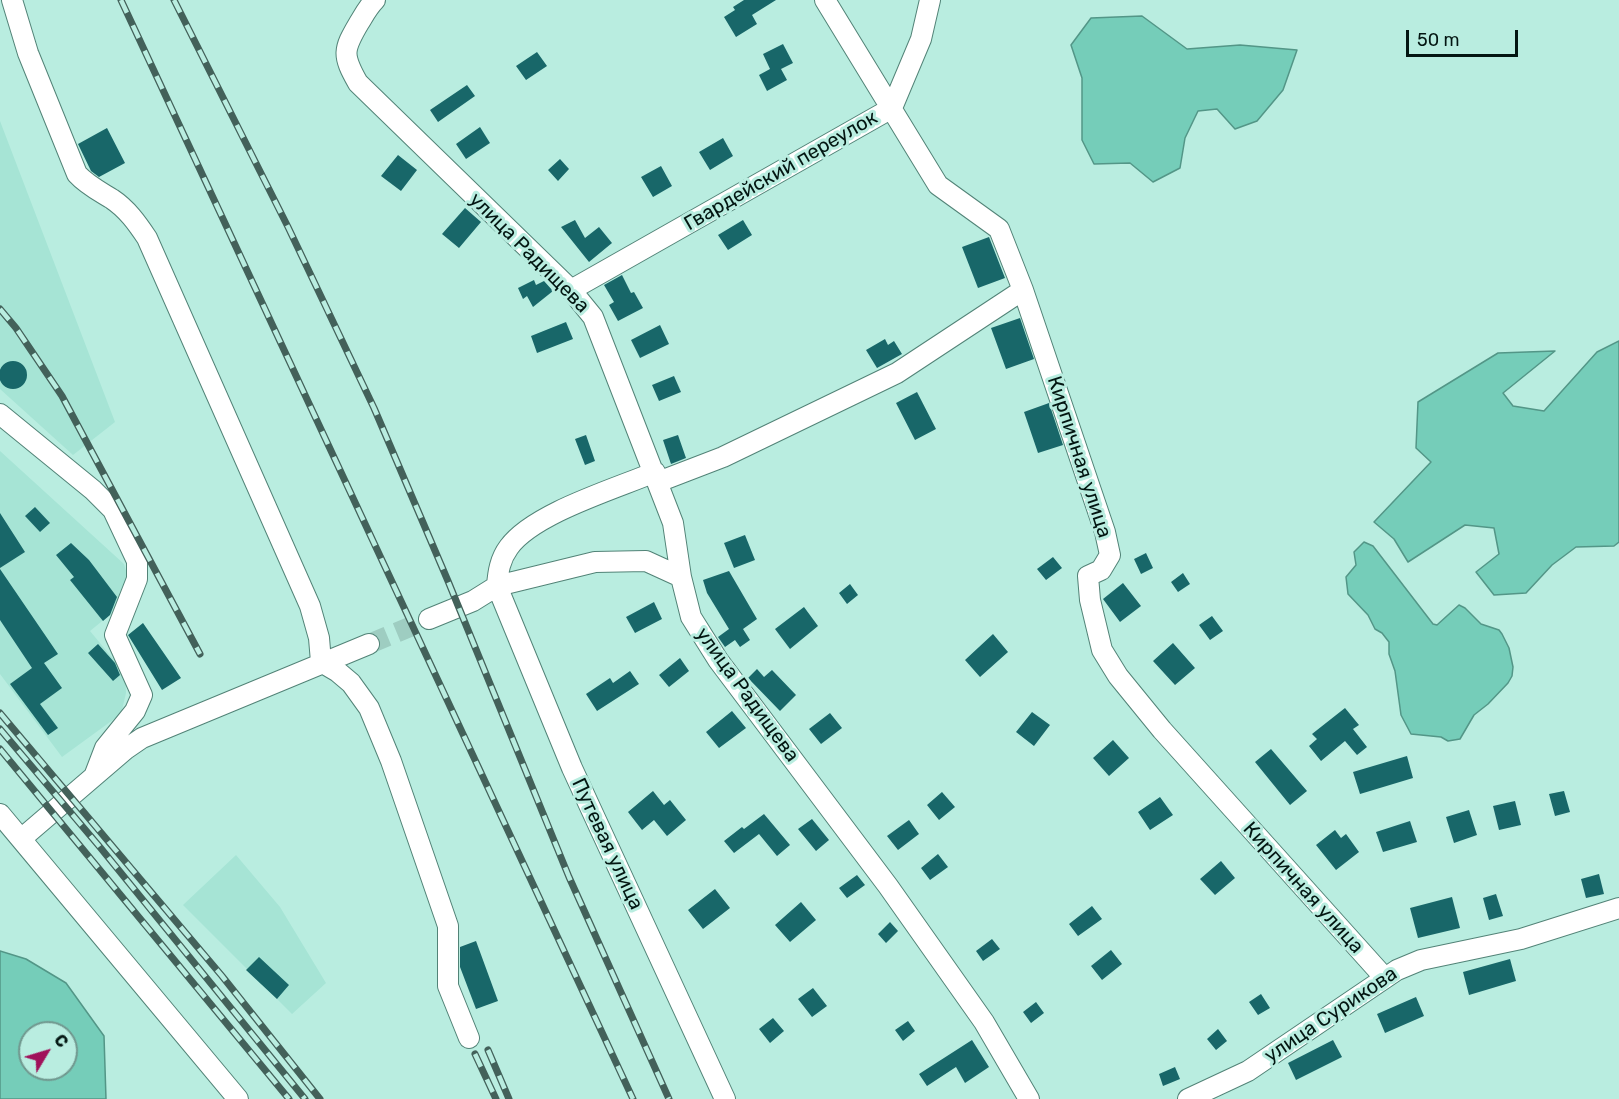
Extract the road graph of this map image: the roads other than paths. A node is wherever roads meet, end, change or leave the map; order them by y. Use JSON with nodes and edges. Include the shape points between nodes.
{"nodes":[{"id":1,"x":12,"y":0,"type":"edge"},
{"id":2,"x":375,"y":0,"type":"edge"},
{"id":3,"x":825,"y":0,"type":"edge"},
{"id":4,"x":930,"y":0,"type":"edge"},
{"id":5,"x":892,"y":108,"type":"junction"},
{"id":6,"x":571,"y":290,"type":"junction"},
{"id":7,"x":1023,"y":290,"type":"junction"},
{"id":8,"x":0,"y":414,"type":"edge"},
{"id":9,"x":656,"y":477,"type":"junction"},
{"id":10,"x":681,"y":577,"type":"junction"},
{"id":11,"x":497,"y":586,"type":"junction"},
{"id":12,"x":429,"y":619,"type":"tunnel mouth"},
{"id":13,"x":369,"y":644,"type":"tunnel mouth"},
{"id":14,"x":321,"y":662,"type":"junction"},
{"id":15,"x":95,"y":774,"type":"junction"},
{"id":16,"x":0,"y":814,"type":"edge"},
{"id":17,"x":21,"y":839,"type":"junction"},
{"id":18,"x":1619,"y":908,"type":"edge"},
{"id":19,"x":1384,"y":977,"type":"junction"},
{"id":20,"x":469,"y":1038,"type":"dead end"},
{"id":21,"x":238,"y":1099,"type":"edge"},
{"id":22,"x":725,"y":1099,"type":"edge"},
{"id":23,"x":1029,"y":1099,"type":"edge"},
{"id":24,"x":1188,"y":1099,"type":"edge"}],
"edges":[{"from":1,"to":14,"type":"street","via":[[27,53],[77,174],[134,218],[147,238],[310,606]]},
{"from":2,"to":6,"type":"street","name":"улица Радищева","via":[[347,44],[348,65],[358,83]]},
{"from":3,"to":5,"type":"street","name":"Кирпичная улица"},
{"from":4,"to":5,"type":"street","name":"Гвардейский переулок","via":[[921,39]]},
{"from":5,"to":6,"type":"street","name":"Гвардейский переулок"},
{"from":5,"to":7,"type":"street","name":"Кирпичная улица","via":[[938,184],[999,229]]},
{"from":6,"to":9,"type":"street","name":"улица Радищева","via":[[593,317]]},
{"from":7,"to":9,"type":"street","via":[[897,373],[723,457]]},
{"from":7,"to":19,"type":"street","name":"Кирпичная улица","via":[[1105,532],[1110,555],[1101,570],[1088,576],[1102,650],[1162,730]]},
{"from":8,"to":15,"type":"street","via":[[113,510],[137,561],[137,579],[115,635],[142,695],[135,711],[105,748]]},
{"from":9,"to":10,"type":"street","name":"улица Радищева","via":[[674,523]]},
{"from":9,"to":11,"type":"street","via":[[553,514],[527,528],[499,567]]},
{"from":10,"to":11,"type":"street","via":[[646,561],[620,560],[595,562]]},
{"from":10,"to":23,"type":"street","name":"улица Радищева","via":[[692,617],[718,660],[888,886],[984,1022]]},
{"from":11,"to":12,"type":"street"},
{"from":11,"to":22,"type":"street","name":"Путевая улица","via":[[572,768]]},
{"from":13,"to":14,"type":"street"},
{"from":14,"to":15,"type":"street","via":[[142,738]]},
{"from":14,"to":20,"type":"street","via":[[351,683],[369,708],[391,761],[448,926],[448,986]]},
{"from":15,"to":17,"type":"street"},
{"from":16,"to":17,"type":"street"},
{"from":17,"to":21,"type":"street"},
{"from":18,"to":19,"type":"street","name":"улица Сурикова","via":[[1521,939],[1421,960]]},
{"from":19,"to":24,"type":"street","name":"улица Сурикова","via":[[1248,1071]]}]}
